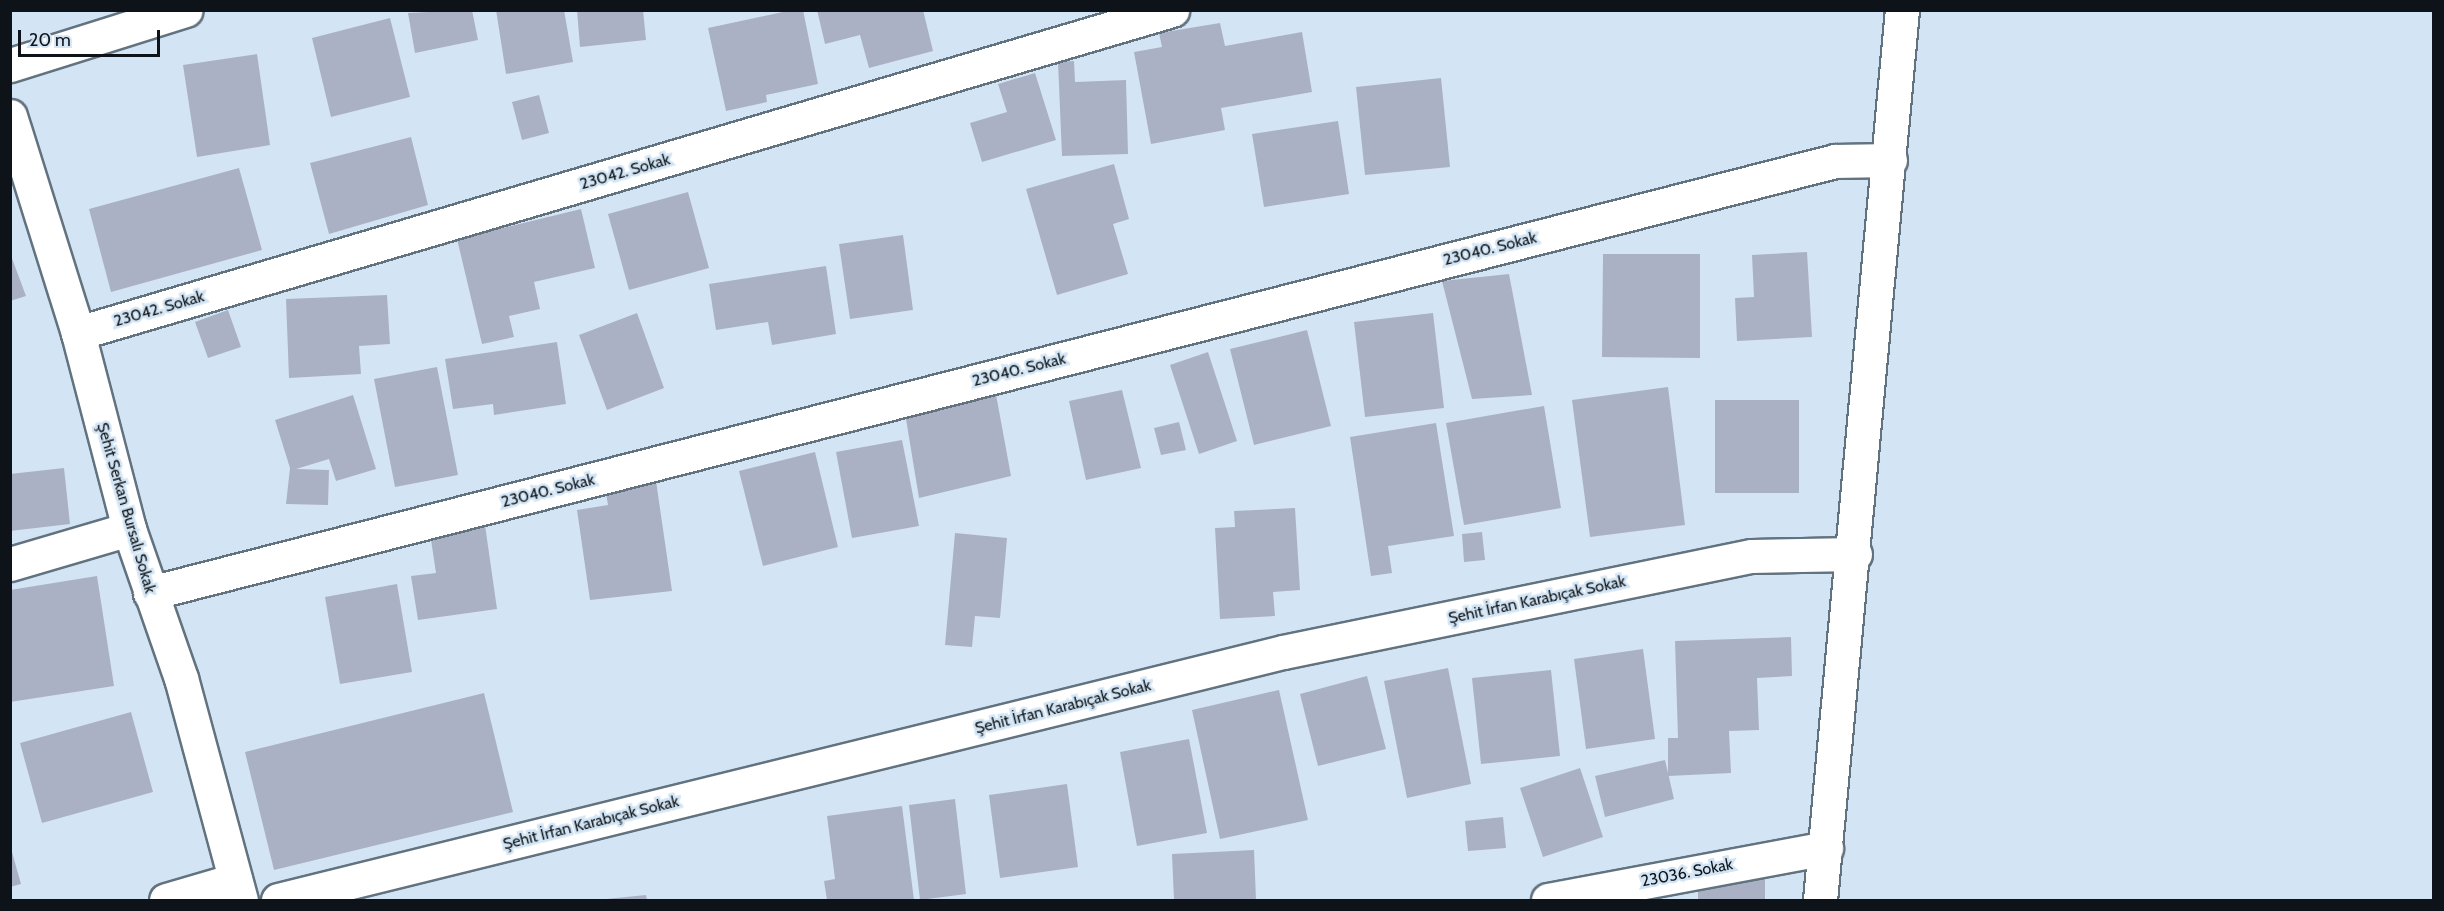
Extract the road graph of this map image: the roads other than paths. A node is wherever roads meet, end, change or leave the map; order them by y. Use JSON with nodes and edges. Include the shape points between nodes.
{"nodes":[{"id":1,"x":186,"y":10,"type":"edge"},
{"id":2,"x":1172,"y":10,"type":"edge"},
{"id":3,"x":1902,"y":10,"type":"edge"},
{"id":4,"x":10,"y":65,"type":"edge"},
{"id":5,"x":10,"y":116,"type":"edge"},
{"id":6,"x":1890,"y":160,"type":"junction"},
{"id":7,"x":22,"y":179,"type":"edge"},
{"id":8,"x":78,"y":333,"type":"junction"},
{"id":9,"x":129,"y":529,"type":"junction"},
{"id":10,"x":1855,"y":554,"type":"junction"},
{"id":11,"x":10,"y":564,"type":"edge"},
{"id":12,"x":150,"y":593,"type":"junction"},
{"id":13,"x":1826,"y":848,"type":"junction"},
{"id":14,"x":238,"y":890,"type":"edge"},
{"id":15,"x":166,"y":900,"type":"edge"},
{"id":16,"x":278,"y":900,"type":"edge"},
{"id":17,"x":1548,"y":900,"type":"edge"},
{"id":18,"x":1820,"y":900,"type":"edge"}],
"edges":[{"from":1,"to":4,"type":"street"},
{"from":2,"to":8,"type":"street","name":"23042. Sokak"},
{"from":3,"to":6,"type":"street"},
{"from":5,"to":7,"type":"street","name":"Şehit Serkan Bursalı Sokak"},
{"from":6,"to":10,"type":"street"},
{"from":6,"to":12,"type":"street","name":"23040. Sokak","via":[[1835,161]]},
{"from":7,"to":8,"type":"street","name":"Şehit Serkan Bursalı Sokak"},
{"from":8,"to":9,"type":"street","name":"Şehit Serkan Bursalı Sokak"},
{"from":9,"to":11,"type":"street"},
{"from":9,"to":12,"type":"street","name":"Şehit Serkan Bursalı Sokak"},
{"from":10,"to":13,"type":"street"},
{"from":10,"to":16,"type":"street","name":"Şehit İrfan Karabıçak Sokak","via":[[1751,556],[1283,652]]},
{"from":12,"to":14,"type":"street","name":"Şehit Serkan Bursalı Sokak","via":[[181,678]]},
{"from":13,"to":17,"type":"street","name":"23036. Sokak"},
{"from":13,"to":18,"type":"street"},
{"from":14,"to":15,"type":"street"}]}
